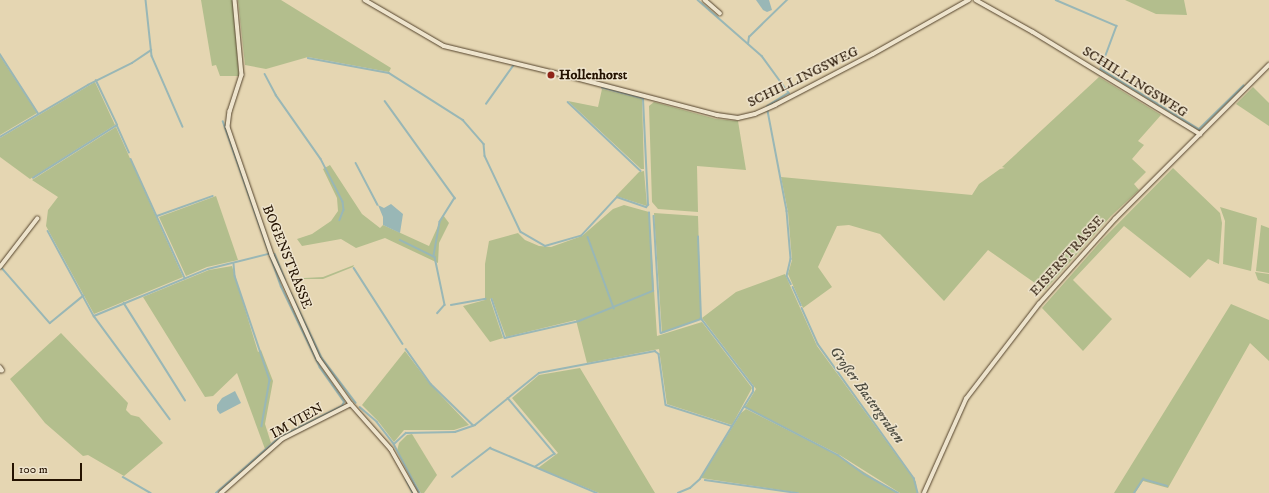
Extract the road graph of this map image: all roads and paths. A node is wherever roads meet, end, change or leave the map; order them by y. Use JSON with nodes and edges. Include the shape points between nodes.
{"nodes":[{"id":1,"x":235,"y":0,"type":"edge"},
{"id":2,"x":365,"y":0,"type":"edge"},
{"id":3,"x":705,"y":0,"type":"edge"},
{"id":4,"x":969,"y":0,"type":"edge"},
{"id":5,"x":976,"y":0,"type":"edge"},
{"id":6,"x":720,"y":13,"type":"dead end"},
{"id":7,"x":1269,"y":65,"type":"edge"},
{"id":8,"x":1200,"y":134,"type":"junction"},
{"id":9,"x":37,"y":219,"type":"dead end"},
{"id":10,"x":0,"y":267,"type":"edge"},
{"id":11,"x":0,"y":367,"type":"edge"},
{"id":12,"x":0,"y":371,"type":"edge"},
{"id":13,"x":351,"y":404,"type":"junction"},
{"id":14,"x":220,"y":493,"type":"edge"},
{"id":15,"x":416,"y":493,"type":"edge"},
{"id":16,"x":924,"y":493,"type":"edge"}],
"edges":[{"from":1,"to":13,"type":"street","name":"BOGENSTRASSE","via":[[242,65],[240,84],[229,118],[230,138],[282,281],[319,359]]},
{"from":2,"to":4,"type":"street","name":"SCHILLINGSWEG","via":[[444,46],[717,115],[738,118],[775,105]]},
{"from":3,"to":6,"type":"street"},
{"from":5,"to":8,"type":"street","name":"SCHILLINGSWEG"},
{"from":7,"to":8,"type":"street","name":"EISERSTRASSE"},
{"from":8,"to":16,"type":"street","name":"EISERSTRASSE","via":[[1074,264],[982,377],[966,400]]},
{"from":9,"to":10,"type":"street"},
{"from":11,"to":12,"type":"street"},
{"from":13,"to":14,"type":"street","name":"IM VIEN","via":[[282,439]]},
{"from":13,"to":15,"type":"street","name":"BOGENSTRASSE","via":[[391,449]]}]}
